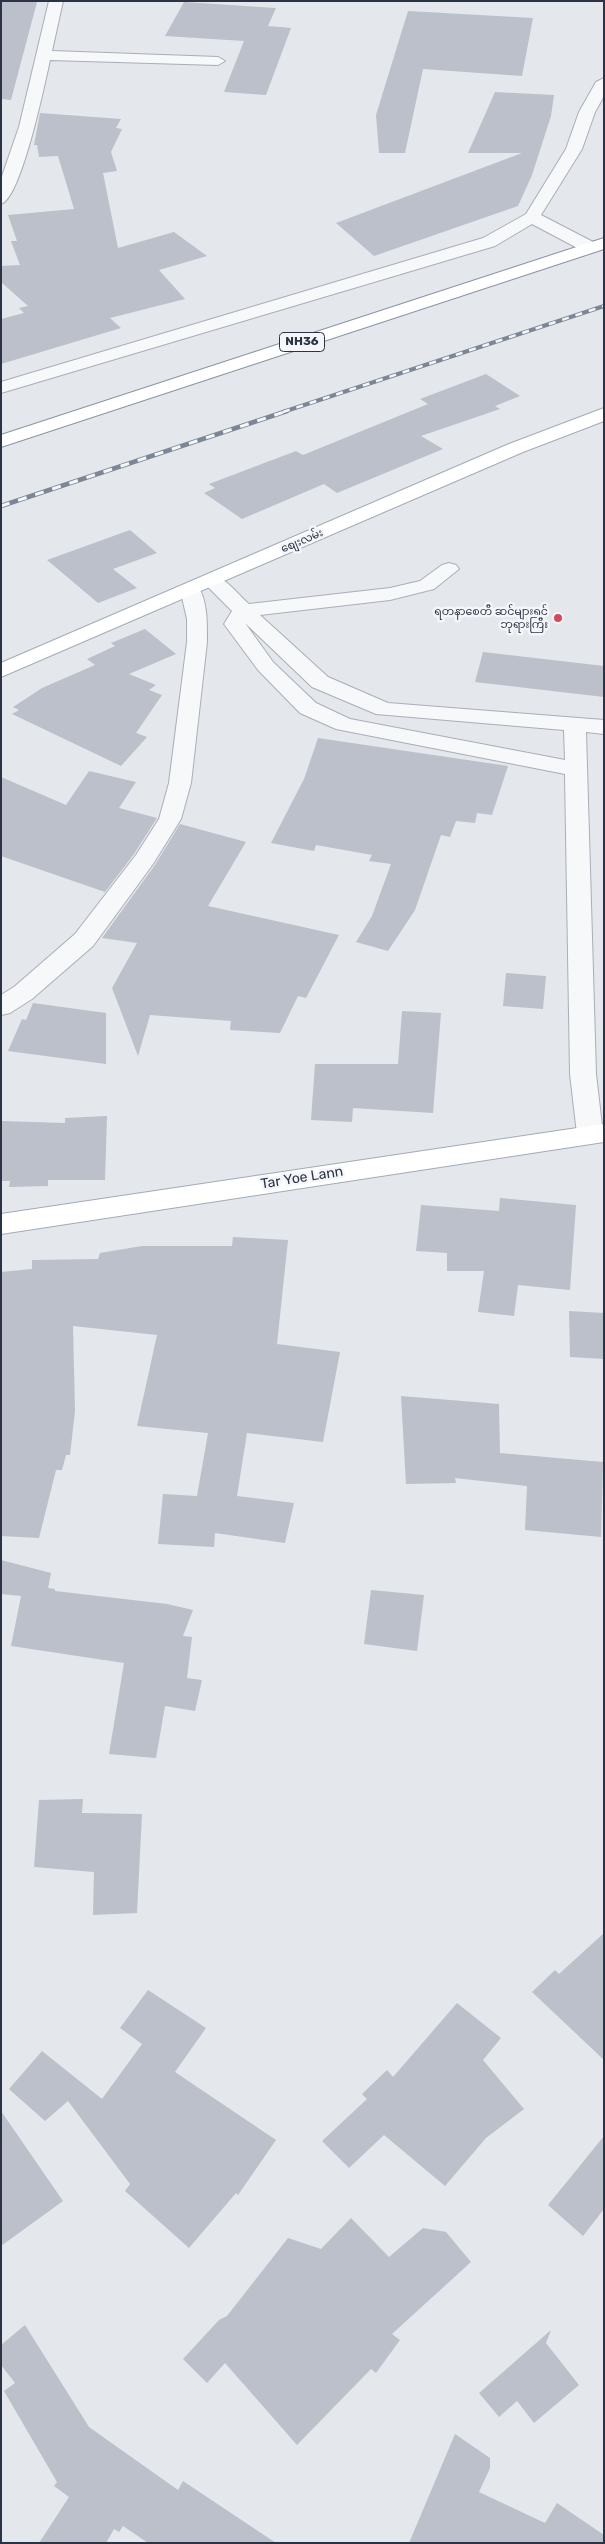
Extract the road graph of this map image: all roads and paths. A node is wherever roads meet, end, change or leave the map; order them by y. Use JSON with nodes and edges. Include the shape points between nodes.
{"nodes":[{"id":1,"x":56,"y":1,"type":"edge"},
{"id":2,"x":42,"y":55,"type":"junction"},
{"id":3,"x":218,"y":61,"type":"dead end"},
{"id":4,"x":604,"y":82,"type":"edge"},
{"id":5,"x":596,"y":113,"type":"edge"},
{"id":6,"x":1,"y":199,"type":"edge"},
{"id":7,"x":532,"y":216,"type":"junction"},
{"id":8,"x":596,"y":245,"type":"edge"},
{"id":9,"x":1,"y":388,"type":"edge"},
{"id":10,"x":599,"y":419,"type":"edge"},
{"id":11,"x":1,"y":441,"type":"edge"},
{"id":12,"x":449,"y":569,"type":"dead end"},
{"id":13,"x":211,"y":580,"type":"junction"},
{"id":14,"x":190,"y":589,"type":"junction"},
{"id":15,"x":242,"y":611,"type":"junction"},
{"id":16,"x":1,"y":671,"type":"edge"},
{"id":17,"x":575,"y":725,"type":"junction"},
{"id":18,"x":604,"y":727,"type":"edge"},
{"id":19,"x":576,"y":769,"type":"junction"},
{"id":20,"x":1,"y":1008,"type":"edge"},
{"id":21,"x":597,"y":1133,"type":"edge"},
{"id":22,"x":1,"y":1224,"type":"edge"}],
"edges":[{"from":1,"to":2,"type":"street"},
{"from":2,"to":3,"type":"street"},
{"from":2,"to":6,"type":"street","via":[[31,116]]},
{"from":4,"to":5,"type":"street"},
{"from":5,"to":7,"type":"street"},
{"from":7,"to":8,"type":"street"},
{"from":7,"to":9,"type":"street","via":[[489,242]]},
{"from":8,"to":11,"type":"main road","number":"NH36"},
{"from":10,"to":13,"type":"main road","name":"စျေးလမ်း","via":[[516,448]]},
{"from":12,"to":15,"type":"street","via":[[427,584],[390,594]]},
{"from":13,"to":14,"type":"main road","name":"စျေးလမ်း"},
{"from":13,"to":15,"type":"street"},
{"from":14,"to":16,"type":"main road","name":"စျေးလမ်း"},
{"from":14,"to":20,"type":"street","via":[[197,642],[180,783],[170,819],[145,859],[84,940]]},
{"from":15,"to":17,"type":"street","via":[[320,682],[384,709]]},
{"from":15,"to":19,"type":"street","via":[[234,624],[265,666],[308,708],[344,724]]},
{"from":17,"to":18,"type":"street"},
{"from":17,"to":19,"type":"street"},
{"from":19,"to":21,"type":"street","via":[[583,1074]]},
{"from":21,"to":22,"type":"main road","name":"Tar Yoe Lann"}]}
